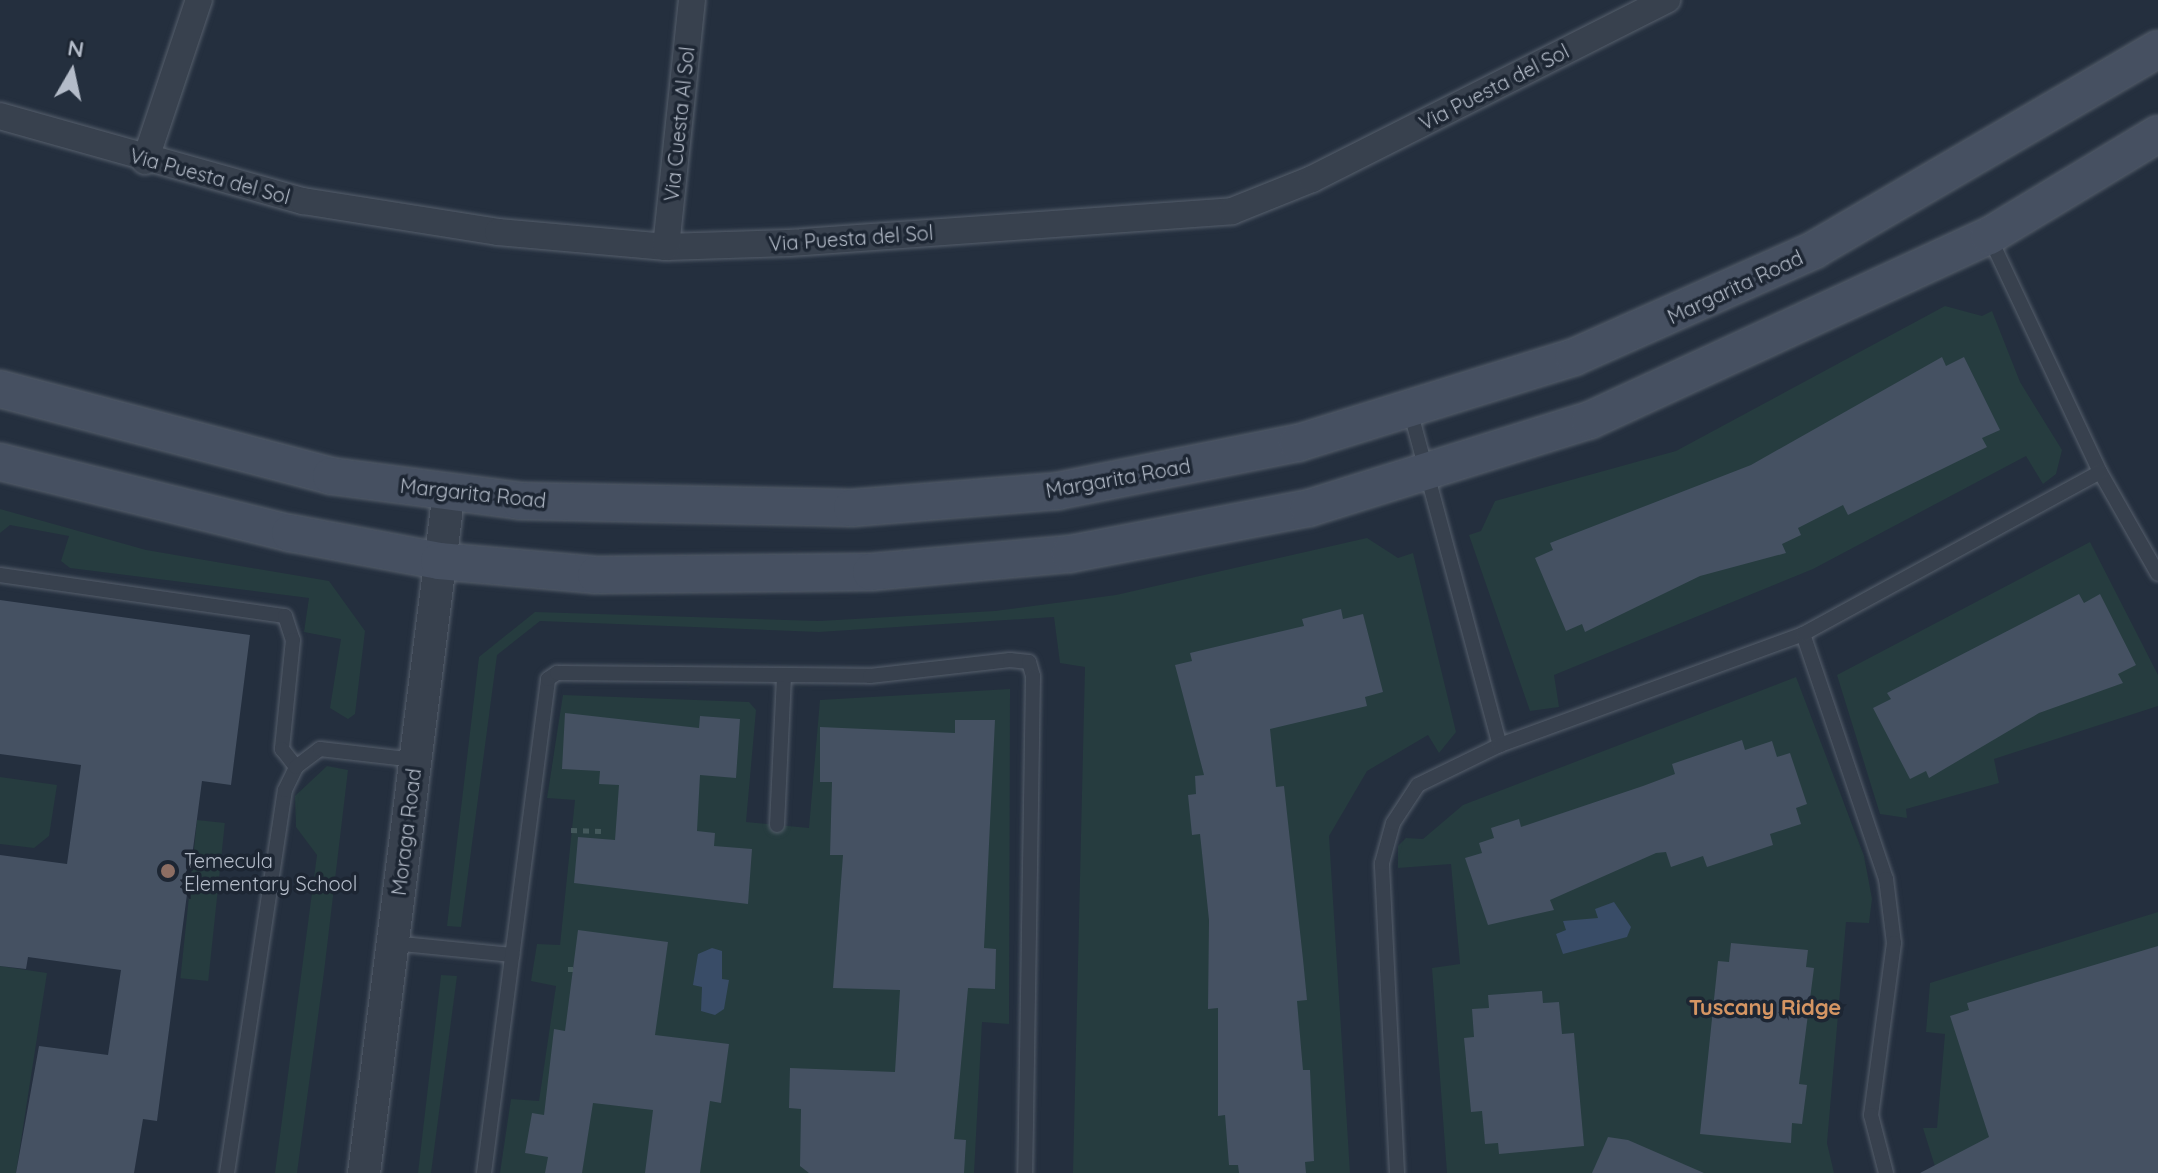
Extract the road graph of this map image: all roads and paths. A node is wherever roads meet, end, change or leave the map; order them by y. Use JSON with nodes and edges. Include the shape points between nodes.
{"nodes":[{"id":1,"x":199,"y":0,"type":"edge"},
{"id":2,"x":692,"y":0,"type":"edge"},
{"id":3,"x":1667,"y":0,"type":"edge"},
{"id":4,"x":2158,"y":49,"type":"edge"},
{"id":5,"x":0,"y":116,"type":"edge"},
{"id":6,"x":2158,"y":134,"type":"edge"},
{"id":7,"x":145,"y":161,"type":"junction"},
{"id":8,"x":1989,"y":236,"type":"junction"},
{"id":9,"x":666,"y":247,"type":"junction"},
{"id":10,"x":0,"y":389,"type":"edge"},
{"id":11,"x":1410,"y":410,"type":"junction"},
{"id":12,"x":0,"y":462,"type":"edge"},
{"id":13,"x":2100,"y":472,"type":"junction"},
{"id":14,"x":1423,"y":478,"type":"junction"},
{"id":15,"x":449,"y":491,"type":"junction"},
{"id":16,"x":439,"y":561,"type":"junction"},
{"id":17,"x":2158,"y":574,"type":"edge"},
{"id":18,"x":0,"y":575,"type":"edge"},
{"id":19,"x":1803,"y":634,"type":"junction"},
{"id":20,"x":784,"y":678,"type":"junction"},
{"id":21,"x":1500,"y":745,"type":"junction"},
{"id":22,"x":415,"y":760,"type":"junction"},
{"id":23,"x":296,"y":767,"type":"junction"},
{"id":24,"x":777,"y":825,"type":"dead end"},
{"id":25,"x":571,"y":830,"type":"dead end"},
{"id":26,"x":601,"y":831,"type":"dead end"},
{"id":27,"x":392,"y":943,"type":"junction"},
{"id":28,"x":512,"y":955,"type":"junction"},
{"id":29,"x":227,"y":1173,"type":"edge"},
{"id":30,"x":364,"y":1173,"type":"edge"},
{"id":31,"x":484,"y":1173,"type":"edge"},
{"id":32,"x":1025,"y":1173,"type":"edge"},
{"id":33,"x":1397,"y":1173,"type":"edge"},
{"id":34,"x":1886,"y":1173,"type":"edge"}],
"edges":[{"from":1,"to":7,"type":"street"},
{"from":2,"to":9,"type":"street","name":"Via Cuesta Al Sol"},
{"from":3,"to":9,"type":"street","name":"Via Puesta del Sol","via":[[1312,179],[1232,211]]},
{"from":4,"to":11,"type":"main road","name":"Margarita Road","via":[[1740,289],[1574,357]]},
{"from":5,"to":7,"type":"street","name":"Via Puesta del Sol"},
{"from":6,"to":8,"type":"main road"},
{"from":7,"to":9,"type":"street","name":"Via Puesta del Sol","via":[[303,201],[498,232]]},
{"from":8,"to":13,"type":"lane"},
{"from":8,"to":14,"type":"main road","via":[[1695,377]]},
{"from":10,"to":15,"type":"main road","name":"Margarita Road","via":[[331,476]]},
{"from":11,"to":14,"type":"lane"},
{"from":11,"to":15,"type":"main road","name":"Margarita Road","via":[[1298,443],[1057,491],[793,508],[660,508]]},
{"from":12,"to":16,"type":"main road","via":[[142,500]]},
{"from":13,"to":17,"type":"lane"},
{"from":13,"to":19,"type":"lane"},
{"from":14,"to":16,"type":"main road","via":[[1070,554],[886,570],[596,575]]},
{"from":14,"to":21,"type":"lane"},
{"from":15,"to":16,"type":"street","name":"Moraga Road"},
{"from":16,"to":22,"type":"street","name":"Moraga Road"},
{"from":18,"to":23,"type":"lane","via":[[285,616],[293,640],[282,749]]},
{"from":19,"to":21,"type":"lane"},
{"from":19,"to":34,"type":"lane","via":[[1886,879],[1894,943],[1871,1115]]},
{"from":20,"to":24,"type":"lane"},
{"from":20,"to":28,"type":"lane","via":[[557,673],[548,679]]},
{"from":20,"to":32,"type":"lane","via":[[1029,662],[1036,801]]},
{"from":21,"to":33,"type":"lane","via":[[1418,785],[1393,823],[1382,863]]},
{"from":22,"to":23,"type":"lane","via":[[320,749]]},
{"from":22,"to":27,"type":"street","name":"Moraga Road"},
{"from":23,"to":29,"type":"lane","via":[[285,790]]},
{"from":25,"to":26,"type":"path"},
{"from":27,"to":28,"type":"lane"},
{"from":27,"to":30,"type":"street","name":"Moraga Road"},
{"from":28,"to":31,"type":"lane"}]}
